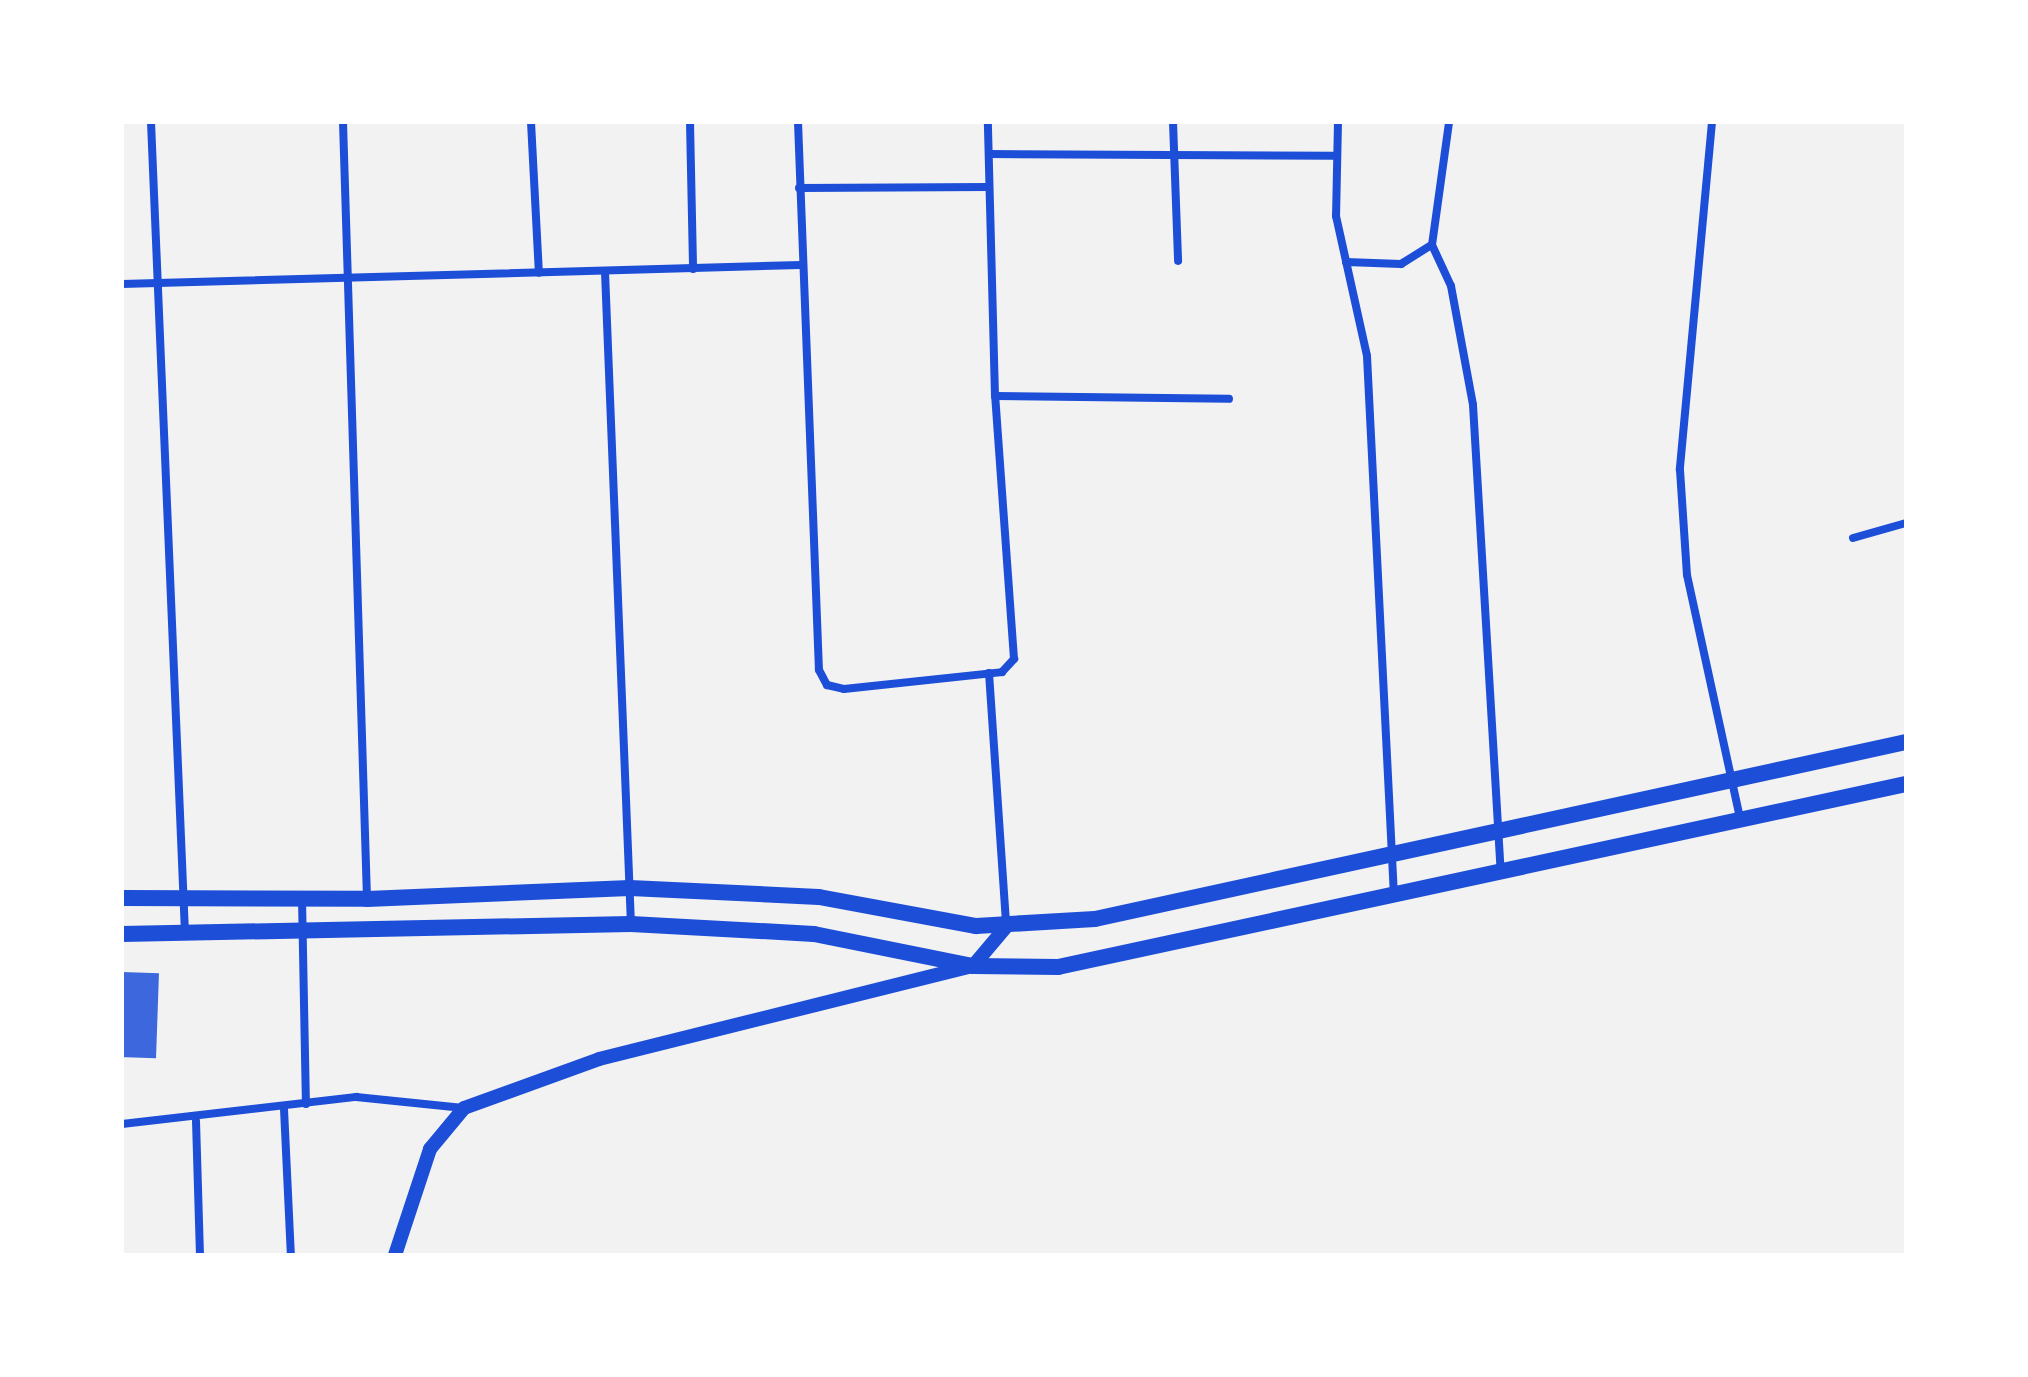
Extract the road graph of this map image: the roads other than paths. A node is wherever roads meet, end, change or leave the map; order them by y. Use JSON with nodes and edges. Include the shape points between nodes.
{"nodes":[{"id":1,"x":151,"y":122,"type":"edge"},
{"id":2,"x":343,"y":122,"type":"edge"},
{"id":3,"x":531,"y":122,"type":"edge"},
{"id":4,"x":690,"y":122,"type":"edge"},
{"id":5,"x":798,"y":122,"type":"edge"},
{"id":6,"x":988,"y":122,"type":"edge"},
{"id":7,"x":1173,"y":122,"type":"edge"},
{"id":8,"x":1338,"y":122,"type":"edge"},
{"id":9,"x":1449,"y":122,"type":"edge"},
{"id":10,"x":1712,"y":122,"type":"edge"},
{"id":11,"x":989,"y":154,"type":"junction"},
{"id":12,"x":1334,"y":156,"type":"junction"},
{"id":13,"x":1174,"y":158,"type":"junction"},
{"id":14,"x":989,"y":187,"type":"junction"},
{"id":15,"x":799,"y":188,"type":"junction"},
{"id":16,"x":1432,"y":245,"type":"junction"},
{"id":17,"x":1178,"y":261,"type":"dead end"},
{"id":18,"x":1346,"y":262,"type":"junction"},
{"id":19,"x":801,"y":265,"type":"junction"},
{"id":20,"x":693,"y":269,"type":"junction"},
{"id":21,"x":605,"y":272,"type":"junction"},
{"id":22,"x":539,"y":273,"type":"junction"},
{"id":23,"x":349,"y":279,"type":"junction"},
{"id":24,"x":122,"y":284,"type":"edge"},
{"id":25,"x":154,"y":284,"type":"junction"},
{"id":26,"x":995,"y":396,"type":"junction"},
{"id":27,"x":1229,"y":399,"type":"dead end"},
{"id":28,"x":1906,"y":523,"type":"edge"},
{"id":29,"x":1853,"y":538,"type":"dead end"},
{"id":30,"x":989,"y":673,"type":"junction"},
{"id":31,"x":1906,"y":742,"type":"edge"},
{"id":32,"x":1730,"y":780,"type":"junction"},
{"id":33,"x":1906,"y":784,"type":"edge"},
{"id":34,"x":1741,"y":823,"type":"junction"},
{"id":35,"x":1497,"y":831,"type":"junction"},
{"id":36,"x":1391,"y":854,"type":"junction"},
{"id":37,"x":1501,"y":873,"type":"junction"},
{"id":38,"x":630,"y":888,"type":"junction"},
{"id":39,"x":1394,"y":896,"type":"junction"},
{"id":40,"x":183,"y":897,"type":"junction"},
{"id":41,"x":122,"y":898,"type":"edge"},
{"id":42,"x":302,"y":899,"type":"junction"},
{"id":43,"x":367,"y":899,"type":"junction"},
{"id":44,"x":631,"y":924,"type":"junction"},
{"id":45,"x":1006,"y":927,"type":"junction"},
{"id":46,"x":185,"y":933,"type":"junction"},
{"id":47,"x":122,"y":934,"type":"edge"},
{"id":48,"x":301,"y":935,"type":"junction"},
{"id":49,"x":973,"y":966,"type":"junction"},
{"id":50,"x":306,"y":1104,"type":"junction"},
{"id":51,"x":464,"y":1108,"type":"junction"},
{"id":52,"x":284,"y":1109,"type":"junction"},
{"id":53,"x":196,"y":1121,"type":"junction"},
{"id":54,"x":122,"y":1124,"type":"edge"},
{"id":55,"x":200,"y":1255,"type":"edge"},
{"id":56,"x":291,"y":1255,"type":"edge"},
{"id":57,"x":395,"y":1255,"type":"edge"}],
"edges":[{"from":1,"to":25,"type":"street"},
{"from":2,"to":23,"type":"street"},
{"from":3,"to":22,"type":"street"},
{"from":4,"to":20,"type":"street"},
{"from":5,"to":15,"type":"street"},
{"from":6,"to":11,"type":"street"},
{"from":7,"to":13,"type":"street"},
{"from":8,"to":12,"type":"street"},
{"from":9,"to":16,"type":"street"},
{"from":10,"to":32,"type":"street","via":[[1680,470],[1687,575]]},
{"from":11,"to":13,"type":"street"},
{"from":11,"to":14,"type":"street"},
{"from":12,"to":13,"type":"street"},
{"from":12,"to":18,"type":"street"},
{"from":13,"to":17,"type":"street"},
{"from":14,"to":15,"type":"street"},
{"from":14,"to":26,"type":"street"},
{"from":15,"to":19,"type":"street"},
{"from":16,"to":18,"type":"street","via":[[1401,264]]},
{"from":16,"to":35,"type":"street","via":[[1451,286],[1473,405]]},
{"from":18,"to":36,"type":"street","via":[[1367,356]]},
{"from":19,"to":20,"type":"street"},
{"from":19,"to":30,"type":"street","via":[[819,670],[827,685],[844,689]]},
{"from":20,"to":21,"type":"street"},
{"from":21,"to":22,"type":"street"},
{"from":21,"to":38,"type":"street"},
{"from":22,"to":23,"type":"street"},
{"from":23,"to":25,"type":"street"},
{"from":23,"to":43,"type":"street"},
{"from":24,"to":25,"type":"street"},
{"from":25,"to":40,"type":"street"},
{"from":26,"to":27,"type":"street"},
{"from":26,"to":30,"type":"street","via":[[1014,659]]},
{"from":28,"to":29,"type":"street"},
{"from":30,"to":45,"type":"street"},
{"from":31,"to":32,"type":"main road"},
{"from":32,"to":34,"type":"street"},
{"from":32,"to":35,"type":"main road"},
{"from":33,"to":34,"type":"main road"},
{"from":34,"to":37,"type":"main road"},
{"from":35,"to":36,"type":"main road"},
{"from":35,"to":37,"type":"street"},
{"from":36,"to":39,"type":"street"},
{"from":36,"to":45,"type":"main road","via":[[1095,919]]},
{"from":37,"to":39,"type":"main road"},
{"from":38,"to":43,"type":"main road"},
{"from":38,"to":44,"type":"street"},
{"from":38,"to":45,"type":"main road","via":[[819,897]]},
{"from":39,"to":49,"type":"main road","via":[[1058,967]]},
{"from":40,"to":41,"type":"main road"},
{"from":40,"to":42,"type":"main road"},
{"from":40,"to":46,"type":"street"},
{"from":42,"to":43,"type":"main road"},
{"from":42,"to":48,"type":"street"},
{"from":44,"to":48,"type":"main road"},
{"from":44,"to":49,"type":"main road","via":[[814,934]]},
{"from":45,"to":49,"type":"street"},
{"from":46,"to":47,"type":"main road"},
{"from":46,"to":48,"type":"main road"},
{"from":48,"to":50,"type":"street"},
{"from":49,"to":51,"type":"street","via":[[599,1059]]},
{"from":50,"to":51,"type":"street","via":[[417,1098]]},
{"from":50,"to":52,"type":"street"},
{"from":51,"to":57,"type":"street","via":[[430,1149]]},
{"from":52,"to":53,"type":"street"},
{"from":52,"to":56,"type":"street"},
{"from":53,"to":54,"type":"street"},
{"from":53,"to":55,"type":"street"}]}
